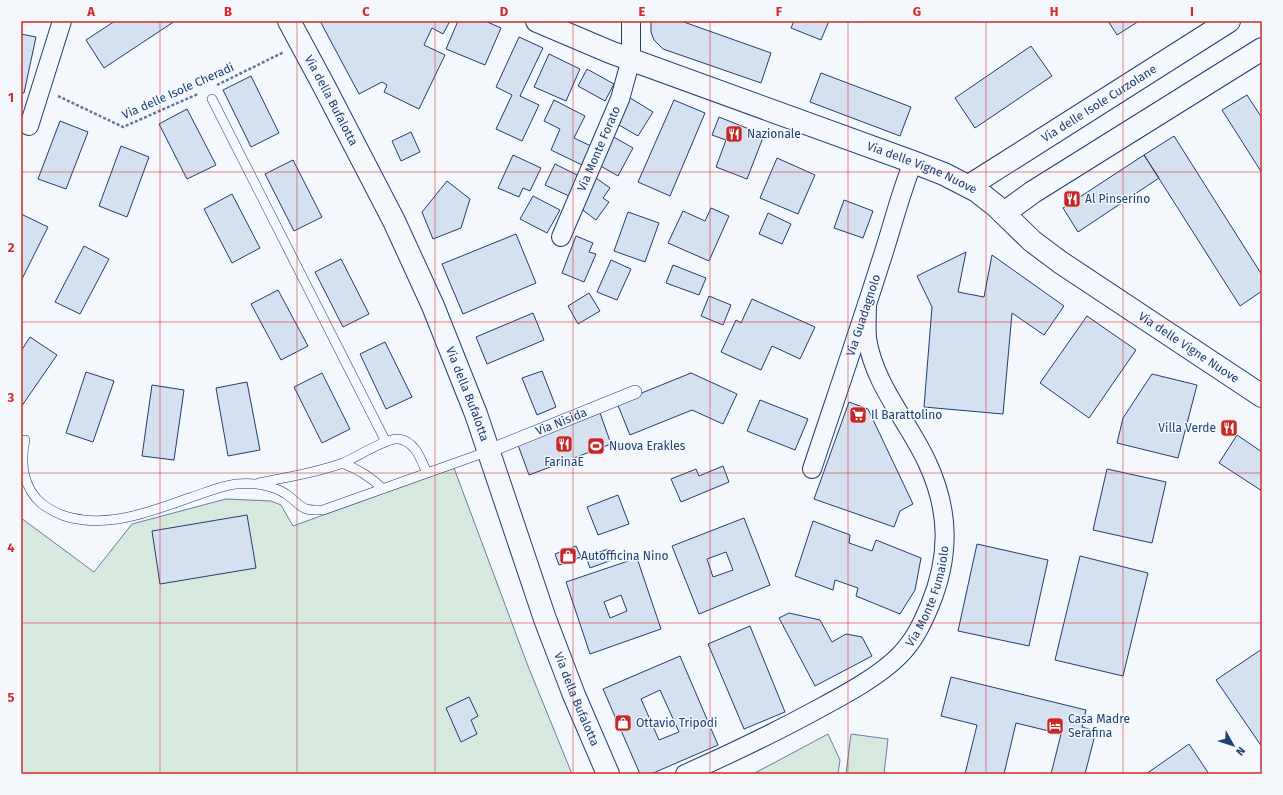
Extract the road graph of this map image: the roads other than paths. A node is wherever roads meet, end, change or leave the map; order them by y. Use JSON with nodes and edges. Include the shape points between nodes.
{"nodes":[{"id":1,"x":537,"y":21,"type":"edge"},
{"id":2,"x":631,"y":21,"type":"edge"},
{"id":3,"x":58,"y":22,"type":"edge"},
{"id":4,"x":1227,"y":22,"type":"edge"},
{"id":5,"x":294,"y":29,"type":"edge"},
{"id":6,"x":1262,"y":49,"type":"edge"},
{"id":7,"x":631,"y":59,"type":"junction"},
{"id":8,"x":212,"y":99,"type":"dead end"},
{"id":9,"x":28,"y":126,"type":"dead end"},
{"id":10,"x":913,"y":162,"type":"junction"},
{"id":11,"x":969,"y":186,"type":"junction"},
{"id":12,"x":1004,"y":213,"type":"junction"},
{"id":13,"x":561,"y":237,"type":"dead end"},
{"id":14,"x":867,"y":304,"type":"junction"},
{"id":15,"x":635,"y":392,"type":"dead end"},
{"id":16,"x":1262,"y":396,"type":"edge"},
{"id":17,"x":25,"y":440,"type":"dead end"},
{"id":18,"x":386,"y":442,"type":"junction"},
{"id":19,"x":489,"y":451,"type":"junction"},
{"id":20,"x":342,"y":462,"type":"junction"},
{"id":21,"x":812,"y":469,"type":"dead end"},
{"id":22,"x":427,"y":473,"type":"junction"},
{"id":23,"x":252,"y":484,"type":"junction"},
{"id":24,"x":383,"y":489,"type":"junction"},
{"id":25,"x":608,"y":774,"type":"edge"},
{"id":26,"x":685,"y":774,"type":"edge"}],
"edges":[{"from":1,"to":7,"type":"street","name":"Via delle Vigne Nuove"},
{"from":2,"to":7,"type":"street","name":"Via Monte Forato"},
{"from":3,"to":9,"type":"street"},
{"from":4,"to":11,"type":"street","name":"Via delle Isole Curzolane"},
{"from":5,"to":19,"type":"street","name":"Via della Bufalotta","via":[[397,228],[433,306]]},
{"from":6,"to":12,"type":"street","via":[[1033,192]]},
{"from":7,"to":10,"type":"street","name":"Via delle Vigne Nuove"},
{"from":7,"to":13,"type":"street","name":"Via Monte Forato","via":[[620,99]]},
{"from":8,"to":18,"type":"lane"},
{"from":10,"to":11,"type":"street","name":"Via delle Vigne Nuove"},
{"from":10,"to":14,"type":"street","name":"Via Guadagnolo"},
{"from":11,"to":12,"type":"street","name":"Via delle Vigne Nuove"},
{"from":12,"to":16,"type":"street","name":"Via delle Vigne Nuove","via":[[1032,241],[1060,262]]},
{"from":14,"to":21,"type":"street","name":"Via Guadagnolo"},
{"from":14,"to":26,"type":"street","name":"Via Monte Fumaiolo","via":[[867,336],[872,359],[884,386],[927,461],[941,504],[945,528],[940,579],[915,637],[890,664],[839,698]]},
{"from":15,"to":19,"type":"street","name":"Via Nisida"},
{"from":17,"to":23,"type":"lane","via":[[23,468],[27,485],[38,500],[53,512],[72,519],[122,519],[215,489],[236,484]]},
{"from":18,"to":20,"type":"lane"},
{"from":18,"to":22,"type":"lane","via":[[398,438],[409,443],[417,451]]},
{"from":19,"to":22,"type":"lane"},
{"from":19,"to":25,"type":"street","name":"Via della Bufalotta","via":[[545,619]]},
{"from":20,"to":23,"type":"lane","via":[[317,471]]},
{"from":20,"to":24,"type":"lane","via":[[373,478]]},
{"from":22,"to":24,"type":"lane"},
{"from":23,"to":24,"type":"lane","via":[[271,487],[286,494],[309,511],[323,510]]}]}
